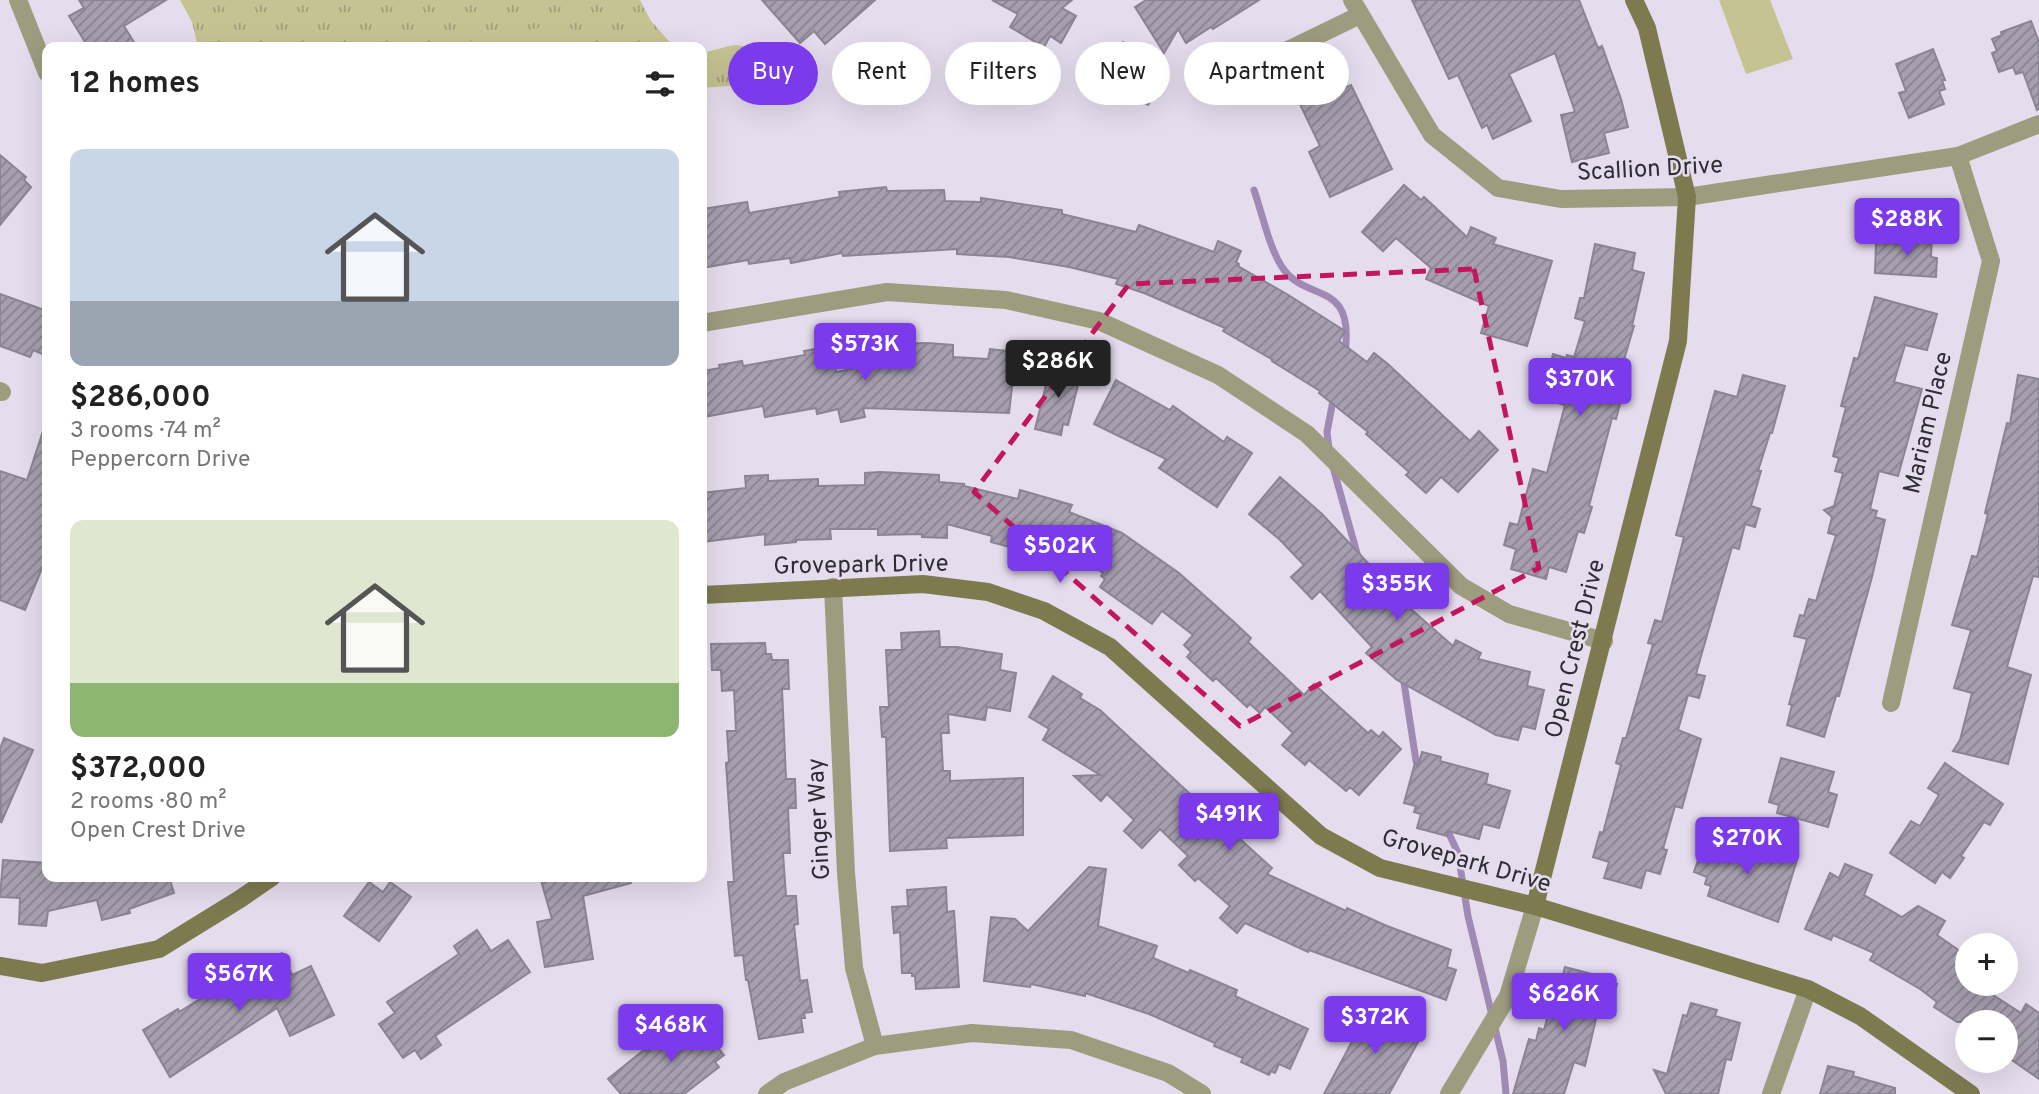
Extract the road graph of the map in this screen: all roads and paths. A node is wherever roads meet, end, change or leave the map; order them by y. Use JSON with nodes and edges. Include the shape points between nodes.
{"nodes":[{"id":1,"x":18,"y":0,"type":"edge"},
{"id":2,"x":1634,"y":0,"type":"edge"},
{"id":3,"x":1356,"y":8,"type":"edge"},
{"id":4,"x":1295,"y":42,"type":"edge"},
{"id":5,"x":42,"y":60,"type":"edge"},
{"id":6,"x":2039,"y":124,"type":"edge"},
{"id":7,"x":1958,"y":156,"type":"junction"},
{"id":8,"x":1687,"y":197,"type":"junction"},
{"id":9,"x":707,"y":322,"type":"edge"},
{"id":10,"x":833,"y":587,"type":"junction"},
{"id":11,"x":707,"y":595,"type":"edge"},
{"id":12,"x":1604,"y":641,"type":"junction"},
{"id":13,"x":1891,"y":703,"type":"dead end"},
{"id":14,"x":265,"y":882,"type":"edge"},
{"id":15,"x":1535,"y":906,"type":"junction"},
{"id":16,"x":0,"y":966,"type":"edge"},
{"id":17,"x":1808,"y":989,"type":"junction"},
{"id":18,"x":875,"y":1046,"type":"junction"},
{"id":19,"x":767,"y":1094,"type":"edge"},
{"id":20,"x":1202,"y":1094,"type":"edge"},
{"id":21,"x":1449,"y":1094,"type":"edge"},
{"id":22,"x":1771,"y":1094,"type":"edge"},
{"id":23,"x":1971,"y":1094,"type":"edge"}],
"edges":[{"from":1,"to":5,"type":"street"},
{"from":2,"to":8,"type":"street","name":"Open Crest Drive","via":[[1647,28]]},
{"from":3,"to":4,"type":"street"},
{"from":3,"to":8,"type":"street","name":"Scallion Drive","via":[[1432,135],[1498,188],[1561,199]]},
{"from":6,"to":7,"type":"street","name":"Scallion Drive"},
{"from":7,"to":8,"type":"street","name":"Scallion Drive"},
{"from":7,"to":13,"type":"street","name":"Mariam Place","via":[[1991,261]]},
{"from":8,"to":12,"type":"street","name":"Open Crest Drive","via":[[1678,341]]},
{"from":9,"to":12,"type":"street","via":[[887,292],[1006,300],[1099,321],[1218,375],[1307,434],[1461,586],[1509,614]]},
{"from":10,"to":11,"type":"street","name":"Grovepark Drive"},
{"from":10,"to":15,"type":"street","name":"Grovepark Drive","via":[[923,584],[988,592],[1044,611],[1110,647],[1321,836],[1380,868]]},
{"from":10,"to":18,"type":"street","name":"Ginger Way","via":[[854,968]]},
{"from":12,"to":15,"type":"street","name":"Open Crest Drive"},
{"from":14,"to":16,"type":"street","via":[[159,948],[42,973]]},
{"from":15,"to":17,"type":"street","name":"Grovepark Drive"},
{"from":15,"to":21,"type":"street","name":"Open Crest Drive","via":[[1508,996]]},
{"from":17,"to":22,"type":"street"},
{"from":17,"to":23,"type":"street","name":"Grovepark Drive","via":[[1860,1016]]},
{"from":18,"to":19,"type":"street","via":[[784,1082]]},
{"from":18,"to":20,"type":"street","via":[[972,1033],[1071,1040],[1168,1073]]}]}
